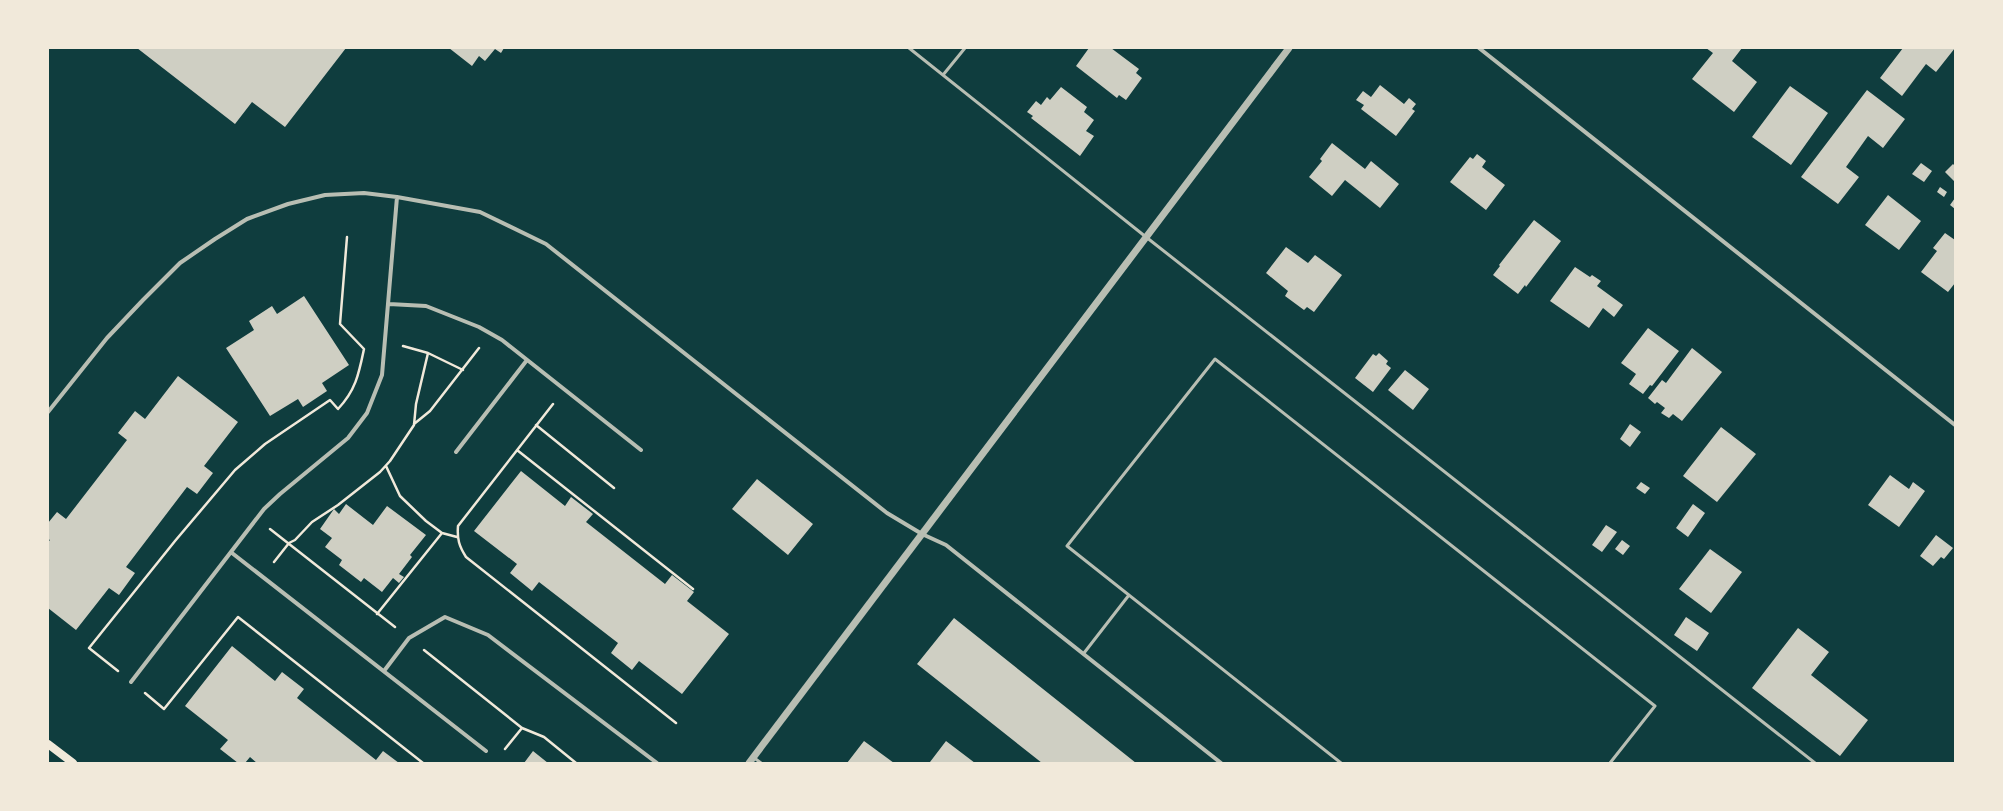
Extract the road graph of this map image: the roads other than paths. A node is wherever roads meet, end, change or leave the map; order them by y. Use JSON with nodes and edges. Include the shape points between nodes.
{"nodes":[{"id":1,"x":909,"y":48,"type":"edge"},
{"id":2,"x":965,"y":48,"type":"edge"},
{"id":3,"x":1289,"y":48,"type":"edge"},
{"id":4,"x":1479,"y":48,"type":"edge"},
{"id":5,"x":943,"y":76,"type":"junction"},
{"id":6,"x":397,"y":197,"type":"junction"},
{"id":7,"x":1146,"y":237,"type":"junction"},
{"id":8,"x":389,"y":304,"type":"junction"},
{"id":9,"x":527,"y":360,"type":"junction"},
{"id":10,"x":48,"y":412,"type":"edge"},
{"id":11,"x":1955,"y":424,"type":"edge"},
{"id":12,"x":641,"y":450,"type":"dead end"},
{"id":13,"x":456,"y":452,"type":"dead end"},
{"id":14,"x":922,"y":534,"type":"junction"},
{"id":15,"x":232,"y":553,"type":"junction"},
{"id":16,"x":1129,"y":596,"type":"junction"},
{"id":17,"x":1084,"y":653,"type":"junction"},
{"id":18,"x":384,"y":671,"type":"junction"},
{"id":19,"x":131,"y":682,"type":"dead end"},
{"id":20,"x":48,"y":744,"type":"edge"},
{"id":21,"x":486,"y":751,"type":"dead end"},
{"id":22,"x":753,"y":757,"type":"junction"},
{"id":23,"x":73,"y":763,"type":"edge"},
{"id":24,"x":657,"y":763,"type":"edge"},
{"id":25,"x":748,"y":763,"type":"edge"},
{"id":26,"x":761,"y":763,"type":"edge"},
{"id":27,"x":1221,"y":763,"type":"edge"},
{"id":28,"x":1341,"y":763,"type":"edge"},
{"id":29,"x":1610,"y":763,"type":"edge"},
{"id":30,"x":1815,"y":763,"type":"edge"}],
"edges":[{"from":1,"to":5,"type":"lane"},
{"from":2,"to":5,"type":"lane"},
{"from":3,"to":7,"type":"street"},
{"from":4,"to":11,"type":"street"},
{"from":5,"to":7,"type":"lane"},
{"from":6,"to":8,"type":"street"},
{"from":6,"to":10,"type":"street","via":[[364,193],[325,195],[288,204],[247,219],[180,263],[107,338]]},
{"from":6,"to":14,"type":"street","via":[[480,212],[546,244],[887,513]]},
{"from":7,"to":14,"type":"street"},
{"from":7,"to":30,"type":"lane"},
{"from":8,"to":9,"type":"street","via":[[426,306],[480,326]]},
{"from":8,"to":15,"type":"street","via":[[382,375],[368,413],[344,442],[264,509]]},
{"from":9,"to":12,"type":"street"},
{"from":9,"to":13,"type":"street"},
{"from":14,"to":17,"type":"street","via":[[946,545]]},
{"from":14,"to":22,"type":"street"},
{"from":15,"to":18,"type":"street"},
{"from":15,"to":19,"type":"street"},
{"from":16,"to":17,"type":"lane"},
{"from":16,"to":28,"type":"lane"},
{"from":16,"to":29,"type":"lane","via":[[1067,546],[1215,359],[1654,706]]},
{"from":17,"to":27,"type":"street"},
{"from":18,"to":21,"type":"street"},
{"from":18,"to":24,"type":"street","via":[[409,638],[445,617],[488,635]]},
{"from":20,"to":23,"type":"main road"},
{"from":22,"to":25,"type":"street"},
{"from":22,"to":26,"type":"lane"}]}
